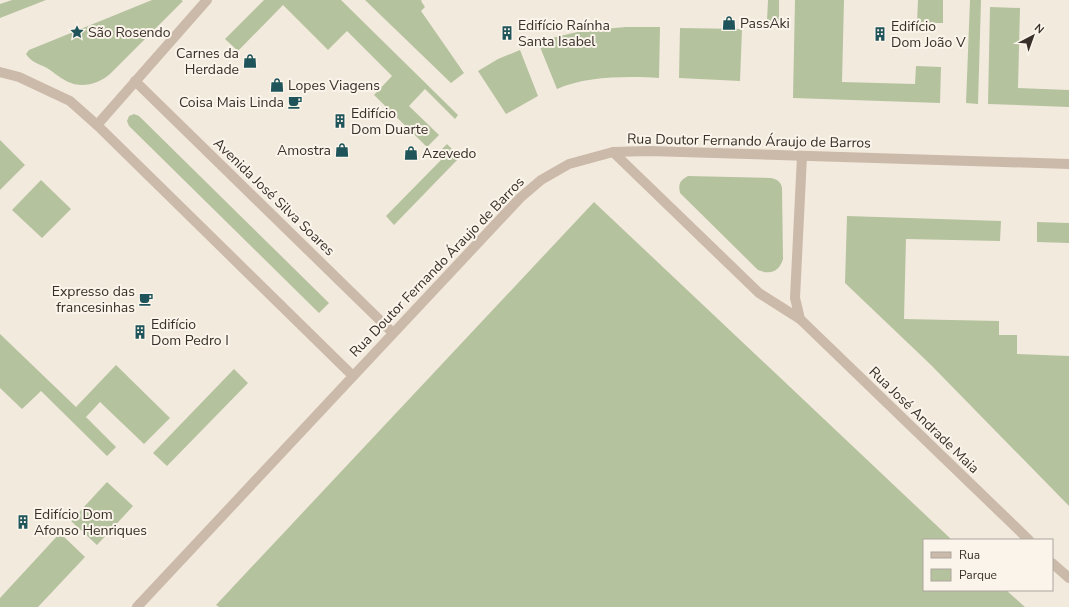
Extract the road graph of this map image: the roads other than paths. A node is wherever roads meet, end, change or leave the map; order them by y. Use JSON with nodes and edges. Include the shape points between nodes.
{"nodes":[{"id":1,"x":207,"y":0,"type":"edge"},
{"id":2,"x":0,"y":72,"type":"edge"},
{"id":3,"x":135,"y":81,"type":"junction"},
{"id":4,"x":97,"y":125,"type":"junction"},
{"id":5,"x":613,"y":152,"type":"junction"},
{"id":6,"x":802,"y":156,"type":"junction"},
{"id":7,"x":1069,"y":164,"type":"edge"},
{"id":8,"x":800,"y":319,"type":"junction"},
{"id":9,"x":392,"y":334,"type":"junction"},
{"id":10,"x":353,"y":376,"type":"junction"},
{"id":11,"x":1027,"y":539,"type":"edge"},
{"id":12,"x":1053,"y":564,"type":"edge"},
{"id":13,"x":1069,"y":578,"type":"edge"},
{"id":14,"x":141,"y":606,"type":"edge"}],
"edges":[{"from":1,"to":3,"type":"street"},
{"from":2,"to":4,"type":"street","via":[[19,77],[70,101]]},
{"from":3,"to":4,"type":"street"},
{"from":3,"to":9,"type":"street","name":"Avenida José Silva Soares"},
{"from":4,"to":10,"type":"street"},
{"from":5,"to":6,"type":"street","name":"Rua Doutor Fernando Áraujo de Barros"},
{"from":5,"to":8,"type":"street","name":"Rua José Andrade Maia","via":[[759,293]]},
{"from":5,"to":9,"type":"street","name":"Rua Doutor Fernando Áraujo de Barros","via":[[569,164],[541,180],[520,198]]},
{"from":6,"to":7,"type":"street","name":"Rua Doutor Fernando Áraujo de Barros"},
{"from":6,"to":8,"type":"street","via":[[795,298]]},
{"from":8,"to":11,"type":"street","name":"Rua José Andrade Maia"},
{"from":9,"to":10,"type":"street","name":"Rua Doutor Fernando Áraujo de Barros"},
{"from":10,"to":14,"type":"street","name":"Rua Doutor Fernando Áraujo de Barros"},
{"from":12,"to":13,"type":"street"}]}
